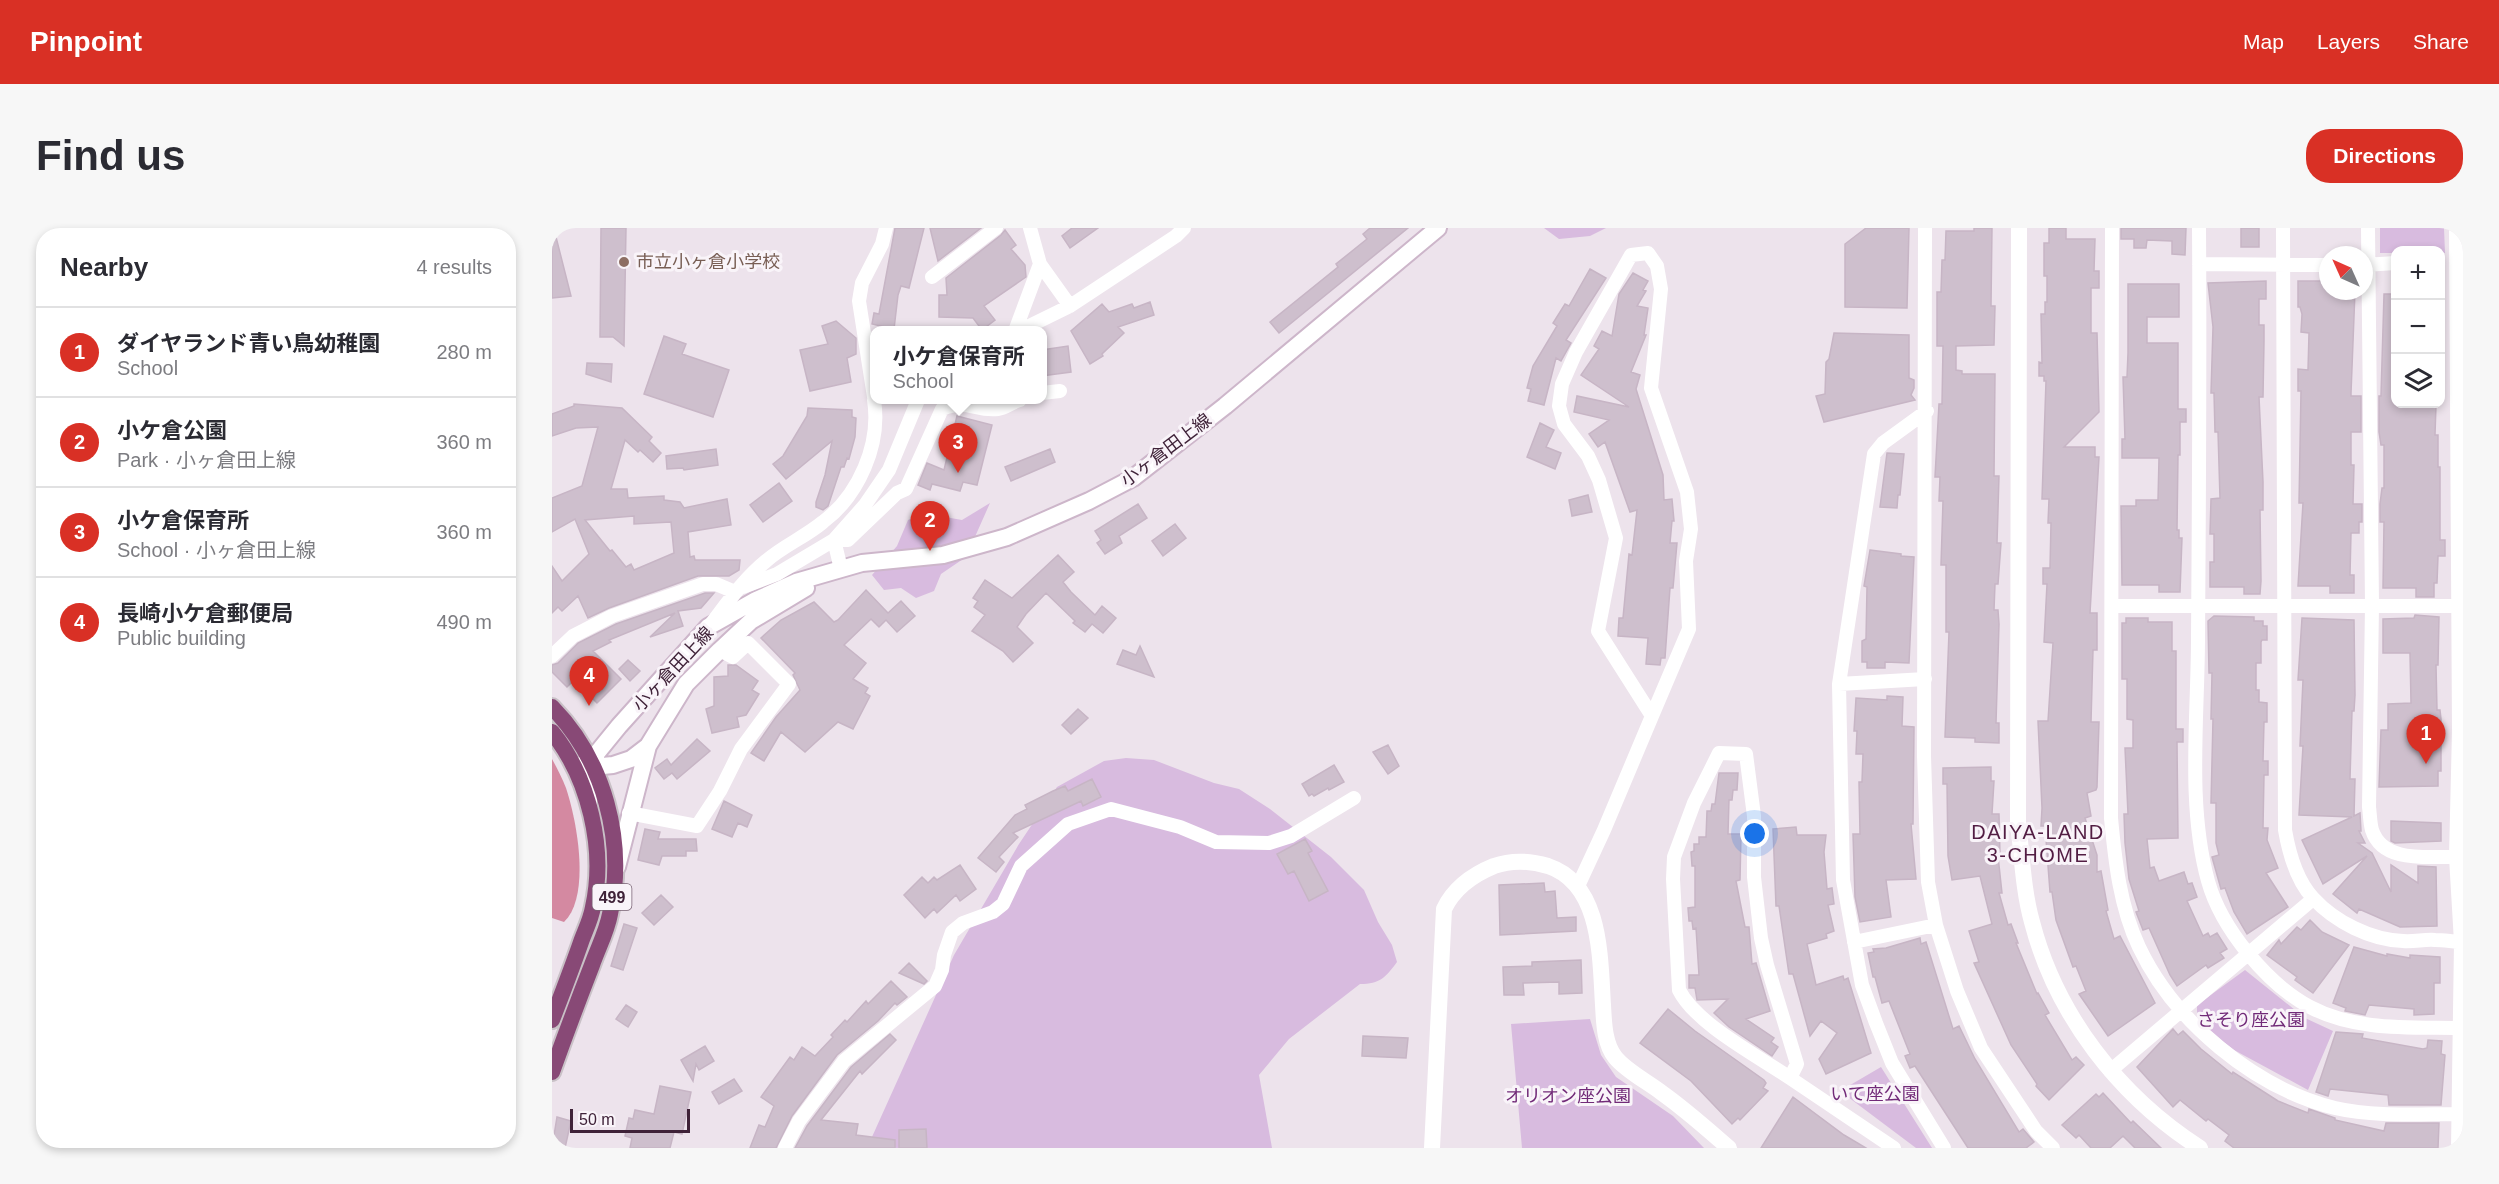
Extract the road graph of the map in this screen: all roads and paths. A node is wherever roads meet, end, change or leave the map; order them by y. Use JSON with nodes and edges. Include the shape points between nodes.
{"nodes":[{"id":1,"x":886,"y":228,"type":"edge"},
{"id":2,"x":996,"y":228,"type":"edge"},
{"id":3,"x":1030,"y":228,"type":"edge"},
{"id":4,"x":1438,"y":228,"type":"edge"},
{"id":5,"x":1925,"y":228,"type":"edge"},
{"id":6,"x":2019,"y":228,"type":"edge"},
{"id":7,"x":2112,"y":228,"type":"edge"},
{"id":8,"x":2199,"y":228,"type":"edge"},
{"id":9,"x":2283,"y":228,"type":"edge"},
{"id":10,"x":2368,"y":228,"type":"edge"},
{"id":11,"x":2456,"y":228,"type":"edge"},
{"id":12,"x":1179,"y":231,"type":"edge"},
{"id":13,"x":2367,"y":246,"type":"edge"},
{"id":14,"x":2284,"y":263,"type":"junction"},
{"id":15,"x":2391,"y":263,"type":"edge"},
{"id":16,"x":1040,"y":264,"type":"junction"},
{"id":17,"x":2199,"y":264,"type":"junction"},
{"id":18,"x":2373,"y":264,"type":"edge"},
{"id":19,"x":2319,"y":265,"type":"edge"},
{"id":20,"x":2459,"y":266,"type":"edge"},
{"id":21,"x":932,"y":277,"type":"dead end"},
{"id":22,"x":2367,"y":300,"type":"edge"},
{"id":23,"x":1070,"y":306,"type":"junction"},
{"id":24,"x":1018,"y":326,"type":"edge"},
{"id":25,"x":1026,"y":326,"type":"edge"},
{"id":26,"x":870,"y":377,"type":"edge"},
{"id":27,"x":1060,"y":391,"type":"dead end"},
{"id":28,"x":1047,"y":392,"type":"edge"},
{"id":29,"x":875,"y":404,"type":"edge"},
{"id":30,"x":916,"y":404,"type":"edge"},
{"id":31,"x":955,"y":404,"type":"edge"},
{"id":32,"x":964,"y":404,"type":"edge"},
{"id":33,"x":1009,"y":404,"type":"edge"},
{"id":34,"x":1926,"y":411,"type":"junction"},
{"id":35,"x":834,"y":540,"type":"junction"},
{"id":36,"x":841,"y":569,"type":"junction"},
{"id":37,"x":737,"y":590,"type":"junction"},
{"id":38,"x":2372,"y":605,"type":"junction"},
{"id":39,"x":2113,"y":606,"type":"junction"},
{"id":40,"x":2285,"y":606,"type":"junction"},
{"id":41,"x":2460,"y":606,"type":"edge"},
{"id":42,"x":2198,"y":607,"type":"junction"},
{"id":43,"x":708,"y":627,"type":"junction"},
{"id":44,"x":720,"y":650,"type":"junction"},
{"id":45,"x":552,"y":656,"type":"edge"},
{"id":46,"x":1925,"y":679,"type":"junction"},
{"id":47,"x":1839,"y":684,"type":"junction"},
{"id":48,"x":552,"y":707,"type":"edge"},
{"id":49,"x":1652,"y":716,"type":"junction"},
{"id":50,"x":552,"y":732,"type":"edge"},
{"id":51,"x":648,"y":746,"type":"junction"},
{"id":52,"x":569,"y":760,"type":"junction"},
{"id":53,"x":592,"y":767,"type":"junction"},
{"id":54,"x":1354,"y":798,"type":"dead end"},
{"id":55,"x":589,"y":805,"type":"junction"},
{"id":56,"x":629,"y":813,"type":"junction"},
{"id":57,"x":2456,"y":857,"type":"junction"},
{"id":58,"x":616,"y":871,"type":"junction"},
{"id":59,"x":1578,"y":886,"type":"junction"},
{"id":60,"x":2313,"y":898,"type":"junction"},
{"id":61,"x":1936,"y":925,"type":"junction"},
{"id":62,"x":1854,"y":942,"type":"junction"},
{"id":63,"x":2462,"y":942,"type":"edge"},
{"id":64,"x":2249,"y":954,"type":"junction"},
{"id":65,"x":2180,"y":1011,"type":"junction"},
{"id":66,"x":552,"y":1020,"type":"edge"},
{"id":67,"x":2459,"y":1028,"type":"junction"},
{"id":68,"x":553,"y":1067,"type":"edge"},
{"id":69,"x":2110,"y":1071,"type":"junction"},
{"id":70,"x":1790,"y":1078,"type":"junction"},
{"id":71,"x":2458,"y":1114,"type":"junction"},
{"id":72,"x":785,"y":1148,"type":"edge"},
{"id":73,"x":1432,"y":1148,"type":"edge"},
{"id":74,"x":1729,"y":1148,"type":"edge"},
{"id":75,"x":1894,"y":1148,"type":"edge"},
{"id":76,"x":1944,"y":1148,"type":"edge"},
{"id":77,"x":2053,"y":1148,"type":"edge"},
{"id":78,"x":2200,"y":1148,"type":"edge"},
{"id":79,"x":2458,"y":1148,"type":"edge"}],
"edges":[{"from":1,"to":26,"type":"street","via":[[862,283],[859,301]]},
{"from":2,"to":21,"type":"street"},
{"from":3,"to":16,"type":"street"},
{"from":4,"to":36,"type":"street","name":"小ヶ倉田上線","via":[[1133,478],[1007,537],[943,555],[862,563]]},
{"from":5,"to":34,"type":"street"},
{"from":6,"to":69,"type":"street","via":[[2018,822],[2025,887],[2035,933],[2066,1008]]},
{"from":7,"to":39,"type":"street"},
{"from":8,"to":17,"type":"street"},
{"from":9,"to":14,"type":"street"},
{"from":10,"to":13,"type":"street"},
{"from":11,"to":20,"type":"street"},
{"from":12,"to":23,"type":"street"},
{"from":14,"to":17,"type":"street"},
{"from":14,"to":19,"type":"street"},
{"from":14,"to":40,"type":"street"},
{"from":15,"to":18,"type":"street"},
{"from":16,"to":23,"type":"street"},
{"from":16,"to":24,"type":"street"},
{"from":17,"to":42,"type":"street"},
{"from":20,"to":41,"type":"street"},
{"from":22,"to":38,"type":"street"},
{"from":23,"to":25,"type":"street"},
{"from":27,"to":28,"type":"street"},
{"from":29,"to":37,"type":"street","via":[[872,443],[852,492],[825,522],[766,560]]},
{"from":30,"to":35,"type":"street","via":[[889,470]]},
{"from":31,"to":35,"type":"street","via":[[942,409],[906,489],[848,540]]},
{"from":32,"to":33,"type":"street","via":[[995,410]]},
{"from":34,"to":46,"type":"street"},
{"from":34,"to":47,"type":"street","via":[[1883,443],[1875,454]]},
{"from":35,"to":36,"type":"street"},
{"from":35,"to":37,"type":"street","via":[[777,574]]},
{"from":36,"to":43,"type":"street","name":"小ヶ倉田上線","via":[[796,582]]},
{"from":36,"to":44,"type":"street","name":"小ヶ倉田上線","via":[[751,621]]},
{"from":37,"to":43,"type":"street"},
{"from":37,"to":45,"type":"street","via":[[703,584],[612,616],[573,636]]},
{"from":38,"to":40,"type":"street"},
{"from":38,"to":41,"type":"street"},
{"from":38,"to":57,"type":"street","via":[[2372,831],[2383,846],[2399,855]]},
{"from":39,"to":42,"type":"street"},
{"from":39,"to":65,"type":"street","via":[[2111,818],[2116,868],[2139,946]]},
{"from":40,"to":42,"type":"street"},
{"from":40,"to":60,"type":"street","via":[[2285,831],[2303,884]]},
{"from":41,"to":57,"type":"street"},
{"from":42,"to":64,"type":"street","via":[[2198,827],[2209,882],[2226,922]]},
{"from":43,"to":53,"type":"street","name":"小ヶ倉田上線","via":[[605,742]]},
{"from":44,"to":51,"type":"street","name":"小ヶ倉田上線","via":[[686,684]]},
{"from":44,"to":56,"type":"street","via":[[733,657],[748,643],[789,684],[741,749],[697,826]]},
{"from":46,"to":47,"type":"street"},
{"from":46,"to":61,"type":"street","via":[[1925,840]]},
{"from":47,"to":62,"type":"street","via":[[1843,880]]},
{"from":48,"to":53,"type":"highway","number":"499","via":[[567,722]]},
{"from":49,"to":49,"type":"street","via":[[1689,629],[1686,561],[1691,529],[1687,492],[1651,388],[1661,289],[1657,266],[1648,254],[1631,255],[1576,352],[1562,384],[1559,406],[1564,424],[1588,456],[1599,480],[1616,538],[1598,631]]},
{"from":49,"to":59,"type":"street"},
{"from":50,"to":52,"type":"highway","number":"499"},
{"from":51,"to":53,"type":"street","name":"小ヶ倉田上線","via":[[632,759]]},
{"from":51,"to":56,"type":"street","name":"小ヶ倉田上線"},
{"from":52,"to":53,"type":"street","name":"小ヶ倉田上線"},
{"from":52,"to":55,"type":"highway","number":"499"},
{"from":53,"to":55,"type":"street","name":"小ヶ倉田上線","via":[[588,778]]},
{"from":53,"to":58,"type":"highway","number":"499","via":[[607,800]]},
{"from":54,"to":72,"type":"street","via":[[1291,836],[1269,843],[1216,842],[1180,827],[1111,809],[1068,824],[1021,866],[1003,904],[952,932],[935,986],[844,1061],[799,1121]]},
{"from":55,"to":66,"type":"highway","number":"499","via":[[597,875],[593,907]]},
{"from":56,"to":58,"type":"street","name":"小ヶ倉田上線"},
{"from":57,"to":63,"type":"street"},
{"from":58,"to":68,"type":"highway","number":"499","via":[[610,915]]},
{"from":59,"to":73,"type":"street","via":[[1557,869],[1518,861],[1495,866],[1469,879],[1450,896],[1444,909]]},
{"from":59,"to":74,"type":"street","via":[[1599,944],[1605,1027],[1615,1057]]},
{"from":60,"to":63,"type":"street","via":[[2343,922],[2378,937]]},
{"from":60,"to":64,"type":"street"},
{"from":61,"to":62,"type":"street"},
{"from":61,"to":77,"type":"street","via":[[1981,1048],[2036,1131]]},
{"from":62,"to":76,"type":"street","via":[[1862,985],[1892,1063]]},
{"from":63,"to":67,"type":"street"},
{"from":64,"to":65,"type":"street"},
{"from":64,"to":67,"type":"street","via":[[2290,993],[2332,1016],[2361,1024]]},
{"from":65,"to":69,"type":"street"},
{"from":65,"to":71,"type":"street","via":[[2224,1052],[2251,1070],[2322,1104],[2367,1113]]},
{"from":67,"to":71,"type":"street"},
{"from":69,"to":78,"type":"street","via":[[2143,1105]]},
{"from":70,"to":70,"type":"street","via":[[1797,1064],[1761,938],[1746,754],[1719,753],[1694,803],[1674,857],[1679,990],[1688,1006],[1702,1018]]},
{"from":70,"to":75,"type":"street"},
{"from":71,"to":79,"type":"street"}]}
